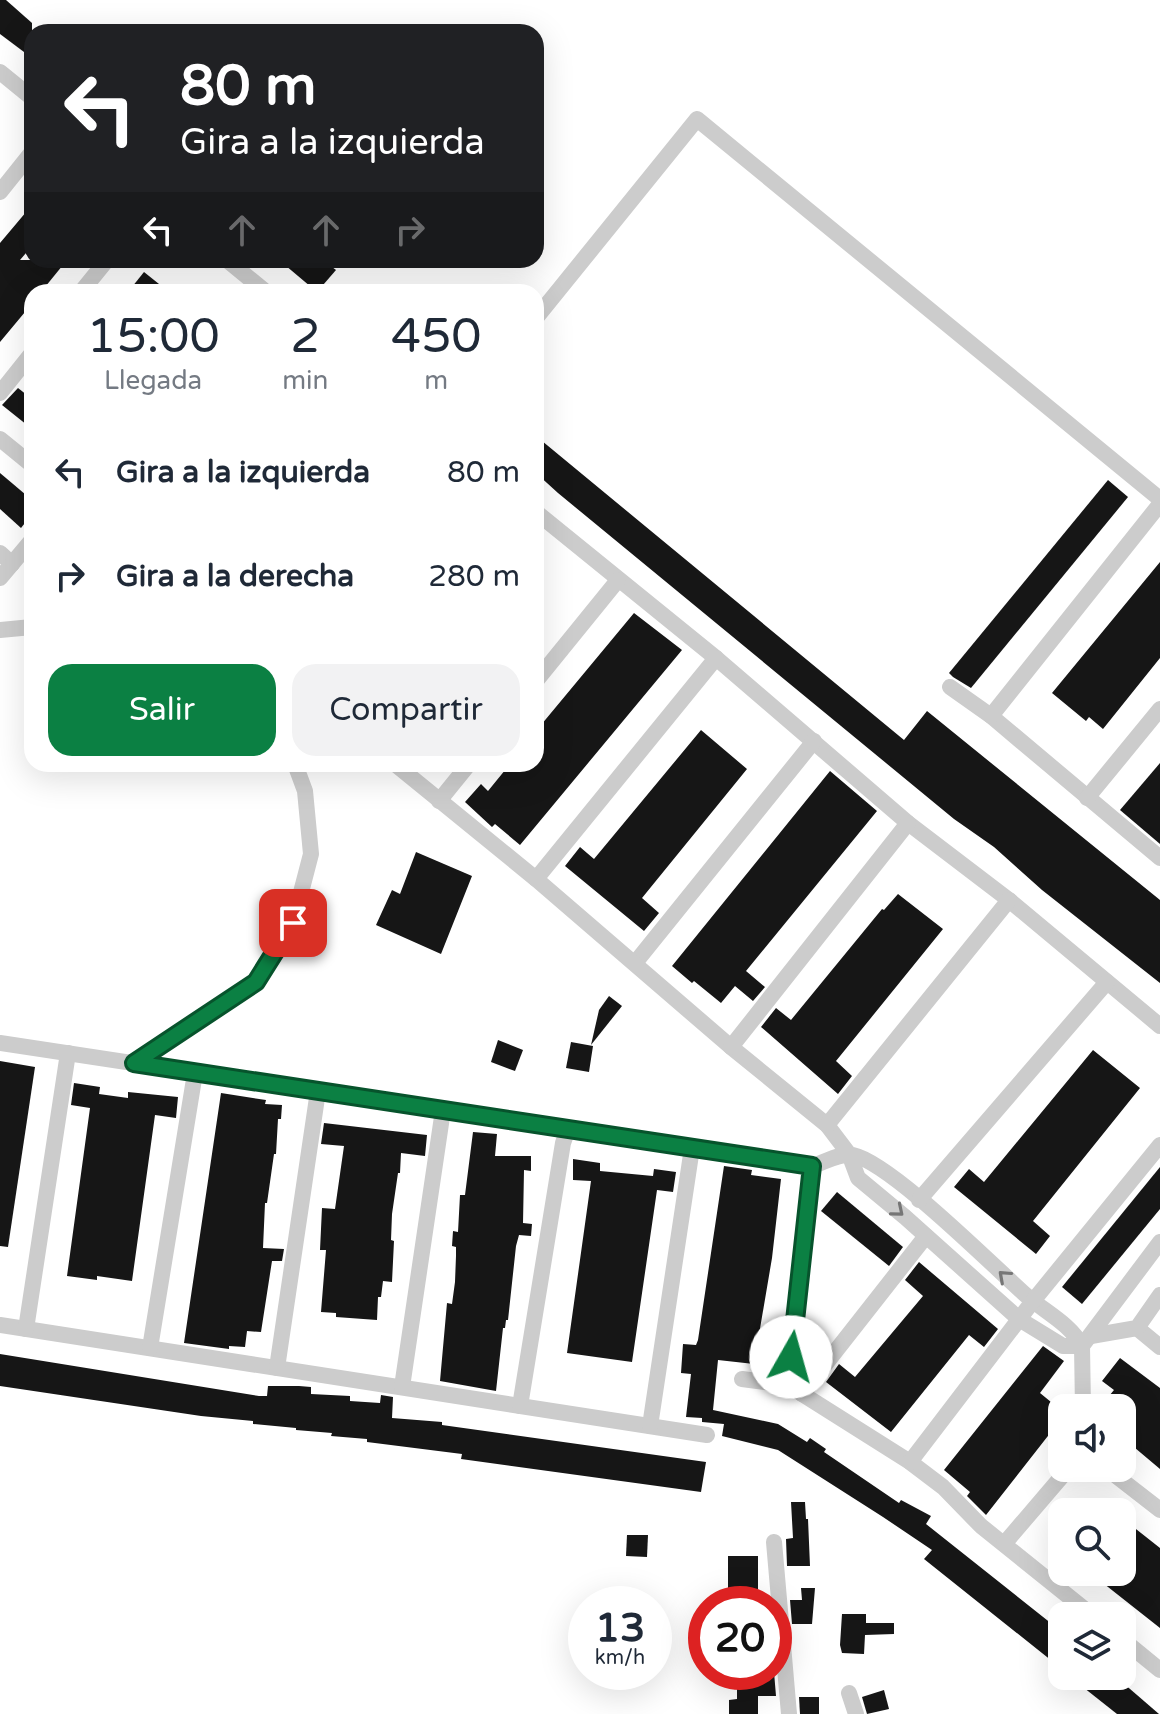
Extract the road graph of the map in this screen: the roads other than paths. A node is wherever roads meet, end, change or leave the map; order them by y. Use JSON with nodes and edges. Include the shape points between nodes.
{"nodes":[{"id":1,"x":0,"y":72,"type":"edge"},
{"id":2,"x":24,"y":92,"type":"edge"},
{"id":3,"x":24,"y":162,"type":"edge"},
{"id":4,"x":0,"y":192,"type":"edge"},
{"id":5,"x":100,"y":268,"type":"edge"},
{"id":6,"x":235,"y":268,"type":"edge"},
{"id":7,"x":88,"y":284,"type":"edge"},
{"id":8,"x":251,"y":284,"type":"edge"},
{"id":9,"x":544,"y":308,"type":"edge"},
{"id":10,"x":24,"y":363,"type":"edge"},
{"id":11,"x":0,"y":393,"type":"edge"},
{"id":12,"x":0,"y":439,"type":"edge"},
{"id":13,"x":24,"y":458,"type":"edge"},
{"id":14,"x":1160,"y":502,"type":"edge"},
{"id":15,"x":544,"y":519,"type":"edge"},
{"id":16,"x":24,"y":546,"type":"edge"},
{"id":17,"x":6,"y":558,"type":"edge"},
{"id":18,"x":0,"y":578,"type":"edge"},
{"id":19,"x":618,"y":580,"type":"junction"},
{"id":20,"x":24,"y":628,"type":"edge"},
{"id":21,"x":0,"y":630,"type":"edge"},
{"id":22,"x":716,"y":658,"type":"junction"},
{"id":23,"x":544,"y":671,"type":"edge"},
{"id":24,"x":950,"y":687,"type":"dead end"},
{"id":25,"x":1160,"y":709,"type":"edge"},
{"id":26,"x":991,"y":716,"type":"junction"},
{"id":27,"x":814,"y":741,"type":"junction"},
{"id":28,"x":298,"y":772,"type":"edge"},
{"id":29,"x":405,"y":772,"type":"edge"},
{"id":30,"x":463,"y":772,"type":"edge"},
{"id":31,"x":1087,"y":798,"type":"junction"},
{"id":32,"x":439,"y":801,"type":"junction"},
{"id":33,"x":908,"y":823,"type":"junction"},
{"id":34,"x":1160,"y":858,"type":"edge"},
{"id":35,"x":536,"y":879,"type":"junction"},
{"id":36,"x":1009,"y":900,"type":"junction"},
{"id":37,"x":635,"y":963,"type":"junction"},
{"id":38,"x":1107,"y":982,"type":"junction"},
{"id":39,"x":1160,"y":1026,"type":"edge"},
{"id":40,"x":0,"y":1043,"type":"edge"},
{"id":41,"x":731,"y":1047,"type":"junction"},
{"id":42,"x":68,"y":1053,"type":"junction"},
{"id":43,"x":134,"y":1063,"type":"junction"},
{"id":44,"x":195,"y":1073,"type":"junction"},
{"id":45,"x":318,"y":1091,"type":"junction"},
{"id":46,"x":443,"y":1110,"type":"junction"},
{"id":47,"x":827,"y":1125,"type":"junction"},
{"id":48,"x":568,"y":1129,"type":"junction"},
{"id":49,"x":1160,"y":1145,"type":"edge"},
{"id":50,"x":692,"y":1148,"type":"junction"},
{"id":51,"x":849,"y":1154,"type":"junction"},
{"id":52,"x":812,"y":1166,"type":"junction"},
{"id":53,"x":919,"y":1200,"type":"junction"},
{"id":54,"x":926,"y":1236,"type":"junction"},
{"id":55,"x":1160,"y":1242,"type":"edge"},
{"id":56,"x":1160,"y":1295,"type":"edge"},
{"id":57,"x":1033,"y":1301,"type":"junction"},
{"id":58,"x":1019,"y":1319,"type":"junction"},
{"id":59,"x":0,"y":1325,"type":"edge"},
{"id":60,"x":1137,"y":1328,"type":"junction"},
{"id":61,"x":26,"y":1329,"type":"junction"},
{"id":62,"x":1086,"y":1341,"type":"junction"},
{"id":63,"x":1160,"y":1347,"type":"edge"},
{"id":64,"x":150,"y":1348,"type":"junction"},
{"id":65,"x":277,"y":1368,"type":"junction"},
{"id":66,"x":742,"y":1379,"type":"dead end"},
{"id":67,"x":402,"y":1387,"type":"junction"},
{"id":68,"x":795,"y":1390,"type":"junction"},
{"id":69,"x":1084,"y":1394,"type":"edge"},
{"id":70,"x":520,"y":1406,"type":"junction"},
{"id":71,"x":650,"y":1426,"type":"junction"},
{"id":72,"x":707,"y":1435,"type":"dead end"},
{"id":73,"x":910,"y":1462,"type":"junction"},
{"id":74,"x":1057,"y":1482,"type":"edge"},
{"id":75,"x":1124,"y":1482,"type":"edge"},
{"id":76,"x":1160,"y":1510,"type":"edge"},
{"id":77,"x":774,"y":1542,"type":"dead end"},
{"id":78,"x":1004,"y":1544,"type":"junction"},
{"id":79,"x":1076,"y":1602,"type":"edge"},
{"id":80,"x":1136,"y":1650,"type":"edge"},
{"id":81,"x":1160,"y":1670,"type":"edge"},
{"id":82,"x":849,"y":1693,"type":"dead end"},
{"id":83,"x":789,"y":1714,"type":"edge"},
{"id":84,"x":856,"y":1714,"type":"edge"}],
"edges":[{"from":1,"to":2,"type":"street"},
{"from":3,"to":4,"type":"street"},
{"from":5,"to":7,"type":"street"},
{"from":6,"to":8,"type":"street"},
{"from":9,"to":14,"type":"street","via":[[697,119]]},
{"from":10,"to":11,"type":"street"},
{"from":12,"to":13,"type":"street"},
{"from":14,"to":26,"type":"street"},
{"from":15,"to":19,"type":"street"},
{"from":16,"to":17,"type":"street"},
{"from":17,"to":18,"type":"street"},
{"from":19,"to":22,"type":"street"},
{"from":19,"to":23,"type":"street"},
{"from":20,"to":21,"type":"street"},
{"from":22,"to":27,"type":"street"},
{"from":22,"to":35,"type":"street"},
{"from":24,"to":26,"type":"street"},
{"from":25,"to":31,"type":"street"},
{"from":26,"to":31,"type":"street"},
{"from":27,"to":33,"type":"street"},
{"from":27,"to":37,"type":"street"},
{"from":28,"to":43,"type":"street","via":[[311,854],[293,923],[256,982]]},
{"from":29,"to":32,"type":"street"},
{"from":30,"to":32,"type":"street"},
{"from":31,"to":34,"type":"street"},
{"from":32,"to":35,"type":"street"},
{"from":33,"to":36,"type":"street"},
{"from":33,"to":41,"type":"street"},
{"from":35,"to":37,"type":"street"},
{"from":36,"to":38,"type":"street"},
{"from":36,"to":47,"type":"street"},
{"from":37,"to":41,"type":"street"},
{"from":38,"to":39,"type":"street"},
{"from":38,"to":53,"type":"street"},
{"from":40,"to":42,"type":"street"},
{"from":41,"to":47,"type":"street"},
{"from":42,"to":43,"type":"street"},
{"from":42,"to":61,"type":"street"},
{"from":43,"to":44,"type":"street"},
{"from":44,"to":45,"type":"street"},
{"from":44,"to":64,"type":"street"},
{"from":45,"to":46,"type":"street"},
{"from":45,"to":65,"type":"street"},
{"from":46,"to":48,"type":"street"},
{"from":46,"to":67,"type":"street"},
{"from":47,"to":51,"type":"street"},
{"from":48,"to":50,"type":"street"},
{"from":48,"to":70,"type":"street"},
{"from":49,"to":57,"type":"street"},
{"from":50,"to":52,"type":"street"},
{"from":50,"to":71,"type":"street"},
{"from":51,"to":52,"type":"street"},
{"from":51,"to":53,"type":"street","via":[[871,1161]]},
{"from":51,"to":54,"type":"street","one_way":true,"via":[[858,1178]]},
{"from":52,"to":68,"type":"street"},
{"from":57,"to":53,"type":"street","one_way":true},
{"from":54,"to":58,"type":"street"},
{"from":54,"to":68,"type":"street"},
{"from":55,"to":62,"type":"street"},
{"from":56,"to":60,"type":"street"},
{"from":57,"to":58,"type":"street"},
{"from":57,"to":62,"type":"street"},
{"from":58,"to":62,"type":"street","via":[[1063,1346]]},
{"from":58,"to":73,"type":"street"},
{"from":59,"to":61,"type":"street"},
{"from":60,"to":62,"type":"street"},
{"from":60,"to":63,"type":"street"},
{"from":61,"to":64,"type":"street"},
{"from":62,"to":69,"type":"street"},
{"from":64,"to":65,"type":"street"},
{"from":65,"to":67,"type":"street"},
{"from":66,"to":68,"type":"street"},
{"from":67,"to":70,"type":"street"},
{"from":68,"to":73,"type":"street"},
{"from":70,"to":71,"type":"street"},
{"from":71,"to":72,"type":"street"},
{"from":73,"to":78,"type":"street"},
{"from":74,"to":78,"type":"street"},
{"from":75,"to":76,"type":"street"},
{"from":77,"to":83,"type":"street"},
{"from":78,"to":79,"type":"street"},
{"from":80,"to":81,"type":"street"},
{"from":82,"to":84,"type":"street"}]}
